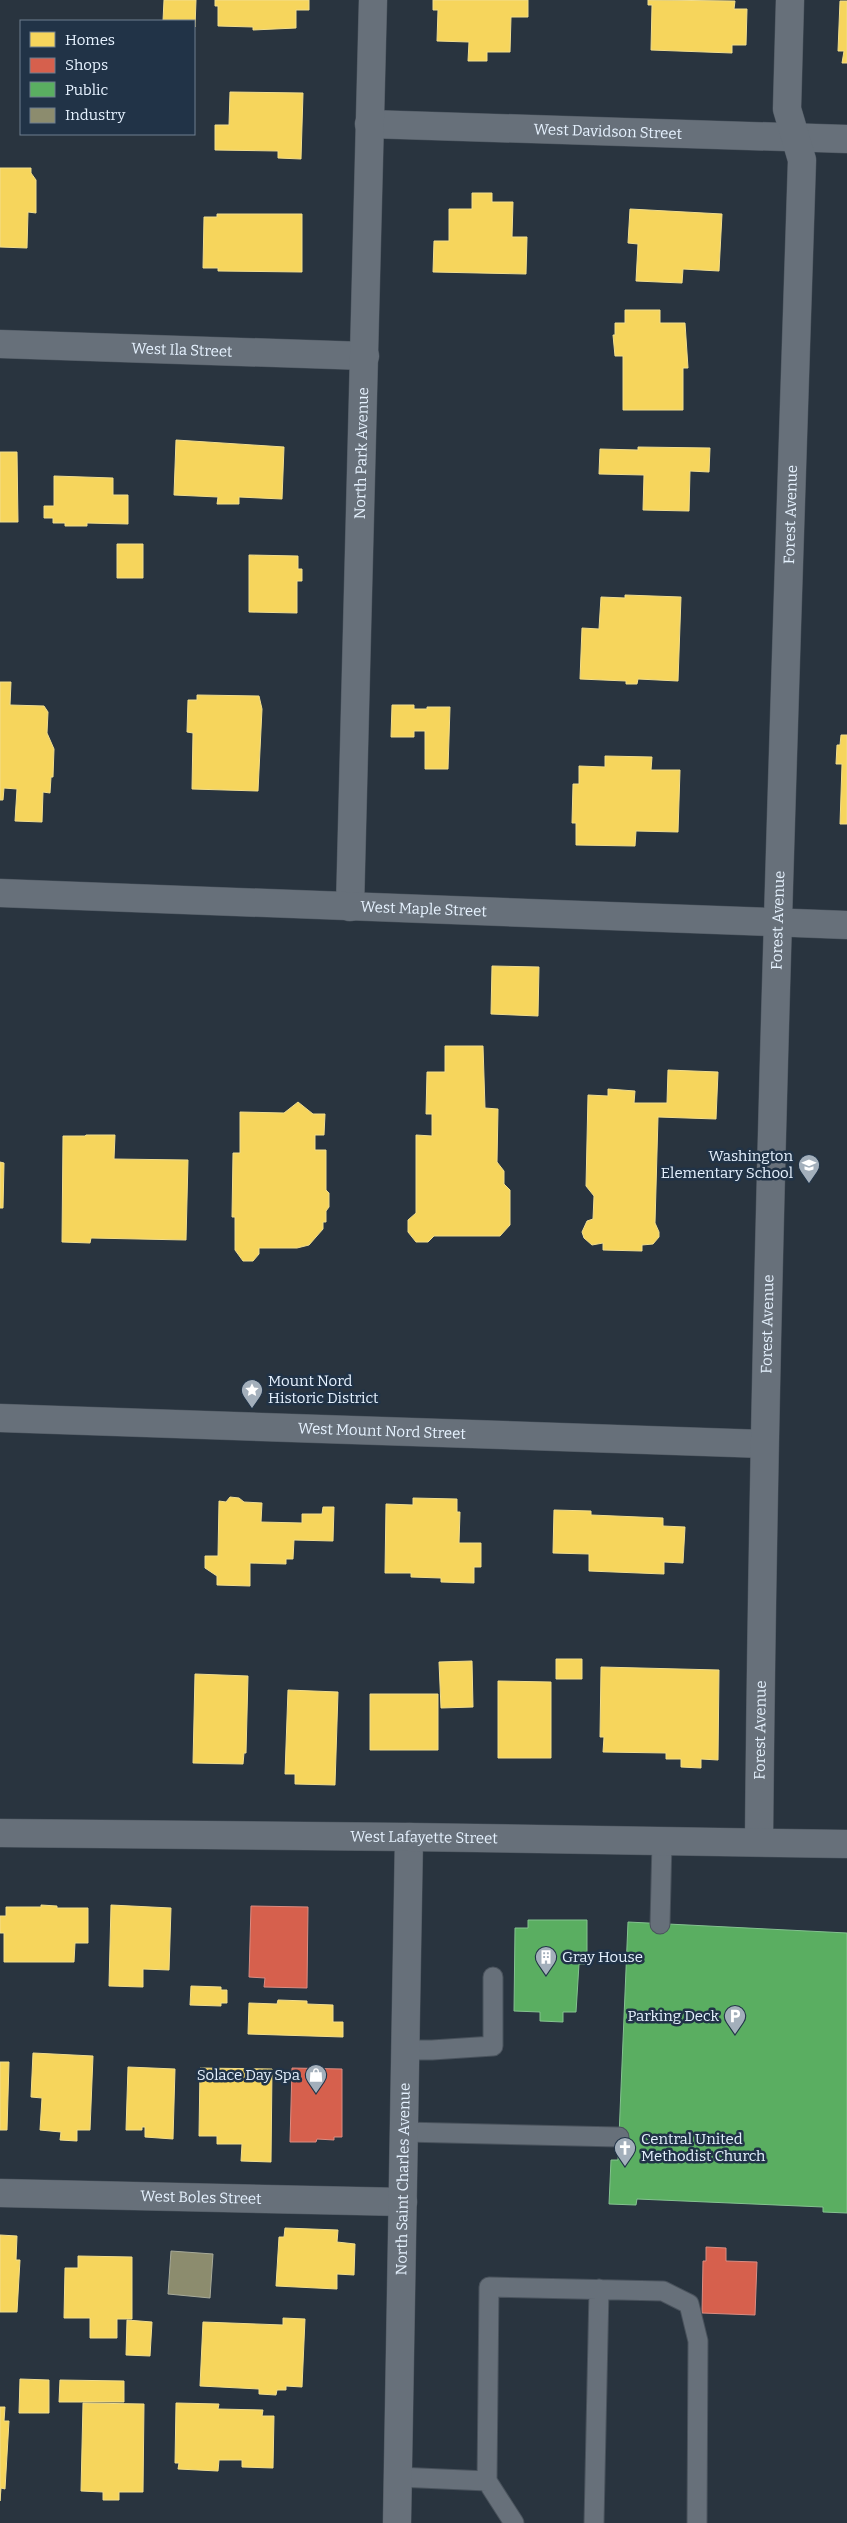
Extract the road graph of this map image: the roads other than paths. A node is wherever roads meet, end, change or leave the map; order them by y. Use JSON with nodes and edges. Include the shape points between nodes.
{"nodes":[{"id":1,"x":373,"y":0,"type":"edge"},
{"id":2,"x":790,"y":0,"type":"edge"},
{"id":3,"x":369,"y":124,"type":"junction"},
{"id":4,"x":795,"y":138,"type":"junction"},
{"id":5,"x":847,"y":139,"type":"edge"},
{"id":6,"x":0,"y":344,"type":"edge"},
{"id":7,"x":365,"y":356,"type":"junction"},
{"id":8,"x":0,"y":893,"type":"edge"},
{"id":9,"x":350,"y":907,"type":"junction"},
{"id":10,"x":778,"y":923,"type":"junction"},
{"id":11,"x":847,"y":925,"type":"edge"},
{"id":12,"x":0,"y":1418,"type":"edge"},
{"id":13,"x":764,"y":1444,"type":"junction"},
{"id":14,"x":0,"y":1833,"type":"edge"},
{"id":15,"x":409,"y":1836,"type":"junction"},
{"id":16,"x":662,"y":1841,"type":"junction"},
{"id":17,"x":759,"y":1842,"type":"junction"},
{"id":18,"x":847,"y":1844,"type":"edge"},
{"id":19,"x":660,"y":1924,"type":"dead end"},
{"id":20,"x":494,"y":1977,"type":"dead end"},
{"id":21,"x":406,"y":2050,"type":"junction"},
{"id":22,"x":404,"y":2132,"type":"junction"},
{"id":23,"x":619,"y":2137,"type":"dead end"},
{"id":24,"x":0,"y":2193,"type":"edge"},
{"id":25,"x":403,"y":2202,"type":"junction"},
{"id":26,"x":599,"y":2289,"type":"junction"},
{"id":27,"x":398,"y":2477,"type":"junction"},
{"id":28,"x":487,"y":2481,"type":"junction"},
{"id":29,"x":397,"y":2523,"type":"edge"},
{"id":30,"x":514,"y":2523,"type":"edge"},
{"id":31,"x":594,"y":2523,"type":"edge"},
{"id":32,"x":697,"y":2523,"type":"edge"}],
"edges":[{"from":1,"to":3,"type":"street","name":"North Park Avenue"},
{"from":2,"to":4,"type":"street","name":"Forest Avenue","via":[[787,110]]},
{"from":3,"to":4,"type":"street","name":"West Davidson Street"},
{"from":3,"to":7,"type":"street","name":"North Park Avenue"},
{"from":4,"to":5,"type":"street","name":"West Davidson Street"},
{"from":4,"to":10,"type":"street","name":"Forest Avenue","via":[[802,160]]},
{"from":6,"to":7,"type":"street","name":"West Ila Street"},
{"from":7,"to":9,"type":"street","name":"North Park Avenue"},
{"from":8,"to":9,"type":"street","name":"West Maple Street"},
{"from":9,"to":10,"type":"street","name":"West Maple Street"},
{"from":10,"to":11,"type":"street","name":"West Maple Street"},
{"from":10,"to":13,"type":"street","name":"Forest Avenue"},
{"from":12,"to":13,"type":"street","name":"West Mount Nord Street"},
{"from":13,"to":17,"type":"street","name":"Forest Avenue"},
{"from":14,"to":15,"type":"street","name":"West Lafayette Street"},
{"from":15,"to":16,"type":"street","name":"West Lafayette Street"},
{"from":15,"to":21,"type":"street","name":"North Saint Charles Avenue"},
{"from":16,"to":17,"type":"street","name":"West Lafayette Street"},
{"from":16,"to":19,"type":"lane"},
{"from":17,"to":18,"type":"street","name":"West Lafayette Street"},
{"from":20,"to":21,"type":"lane","via":[[494,2046]]},
{"from":21,"to":22,"type":"street","name":"North Saint Charles Avenue"},
{"from":22,"to":23,"type":"lane"},
{"from":22,"to":25,"type":"street","name":"North Saint Charles Avenue"},
{"from":24,"to":25,"type":"street","name":"West Boles Street"},
{"from":25,"to":27,"type":"street","name":"North Saint Charles Avenue"},
{"from":26,"to":28,"type":"lane","via":[[489,2287]]},
{"from":26,"to":31,"type":"lane"},
{"from":26,"to":32,"type":"lane","via":[[663,2291],[689,2304],[698,2341]]},
{"from":27,"to":28,"type":"lane"},
{"from":27,"to":29,"type":"street","name":"North Saint Charles Avenue"},
{"from":28,"to":30,"type":"lane"}]}
